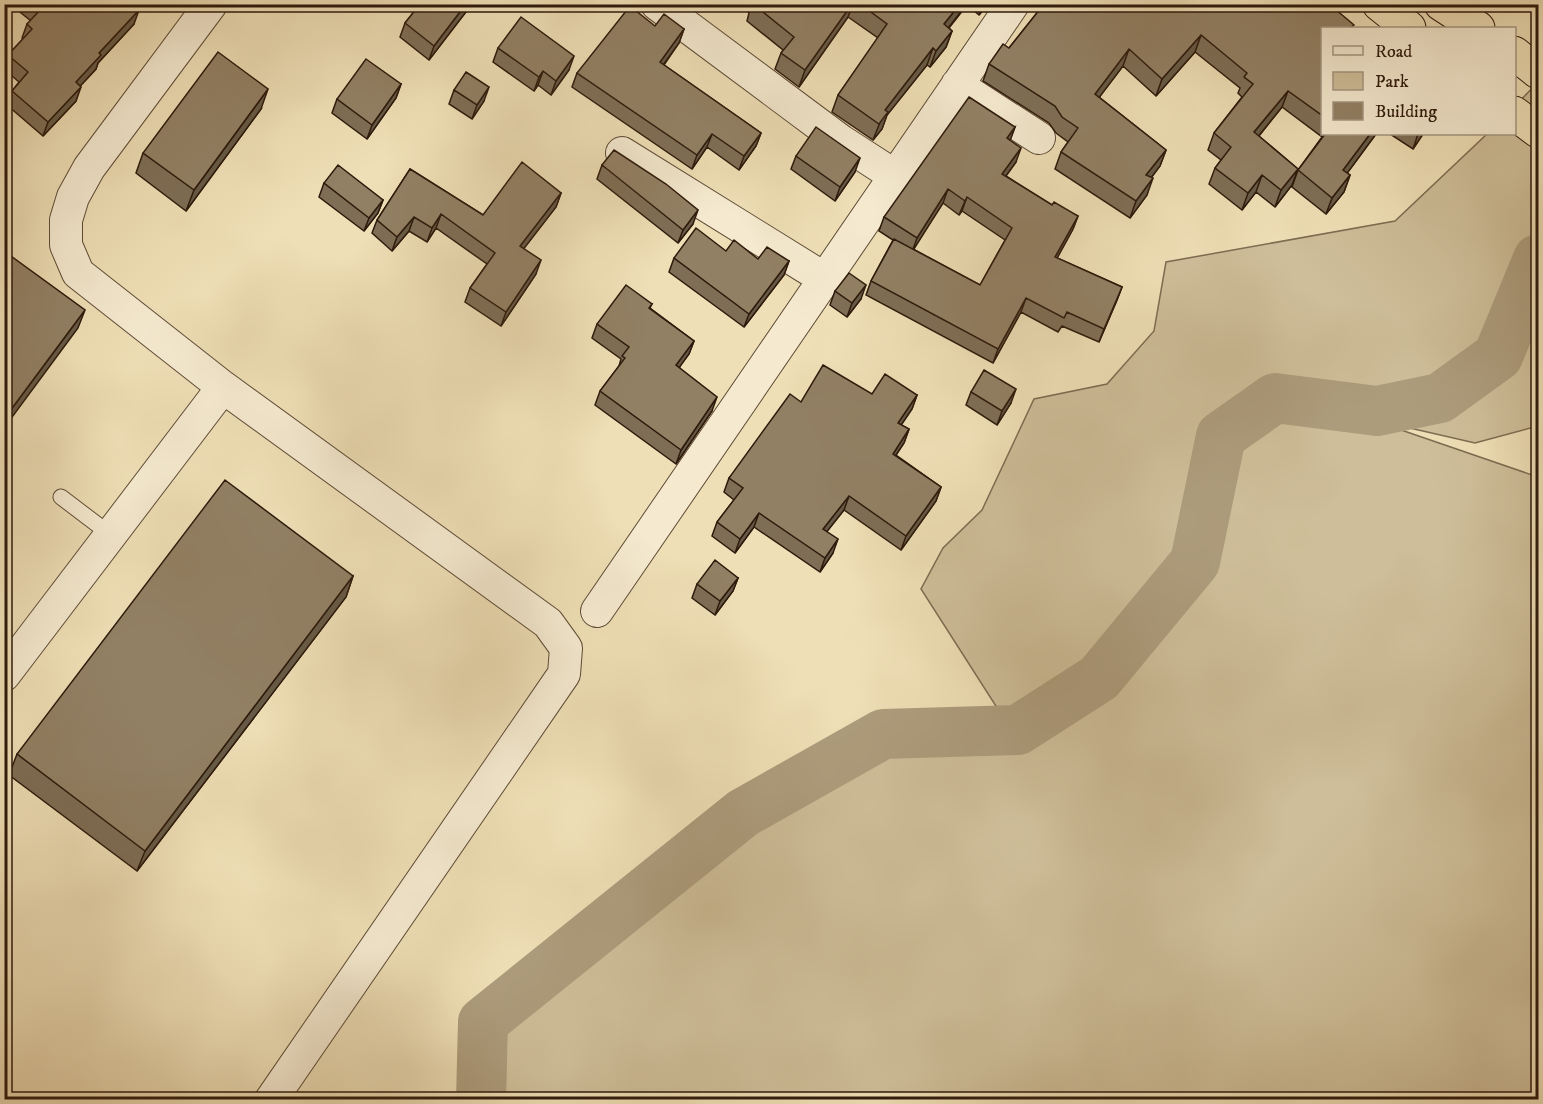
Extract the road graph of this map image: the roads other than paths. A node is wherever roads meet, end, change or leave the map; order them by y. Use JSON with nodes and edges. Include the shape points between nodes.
{"nodes":[{"id":1,"x":211,"y":4,"type":"edge"},
{"id":2,"x":657,"y":4,"type":"edge"},
{"id":3,"x":1013,"y":4,"type":"edge"},
{"id":4,"x":1379,"y":4,"type":"edge"},
{"id":5,"x":1441,"y":4,"type":"edge"},
{"id":6,"x":1408,"y":27,"type":"edge"},
{"id":7,"x":1476,"y":27,"type":"edge"},
{"id":8,"x":1516,"y":54,"type":"edge"},
{"id":9,"x":1539,"y":72,"type":"edge"},
{"id":10,"x":957,"y":85,"type":"junction"},
{"id":11,"x":1516,"y":114,"type":"edge"},
{"id":12,"x":1539,"y":131,"type":"edge"},
{"id":13,"x":1039,"y":138,"type":"dead end"},
{"id":14,"x":622,"y":153,"type":"edge"},
{"id":15,"x":895,"y":176,"type":"junction"},
{"id":16,"x":825,"y":279,"type":"junction"},
{"id":17,"x":223,"y":387,"type":"junction"},
{"id":18,"x":61,"y":497,"type":"dead end"},
{"id":19,"x":111,"y":535,"type":"junction"},
{"id":20,"x":597,"y":610,"type":"dead end"},
{"id":21,"x":4,"y":675,"type":"edge"},
{"id":22,"x":271,"y":1100,"type":"edge"}],
"edges":[{"from":1,"to":17,"type":"street","via":[[89,168],[66,220],[66,245],[78,273]]},
{"from":2,"to":15,"type":"street"},
{"from":3,"to":10,"type":"street"},
{"from":4,"to":6,"type":"highway"},
{"from":5,"to":7,"type":"highway"},
{"from":8,"to":9,"type":"highway"},
{"from":10,"to":13,"type":"street"},
{"from":10,"to":15,"type":"street"},
{"from":11,"to":12,"type":"highway"},
{"from":14,"to":16,"type":"street"},
{"from":15,"to":16,"type":"street"},
{"from":16,"to":20,"type":"street"},
{"from":17,"to":19,"type":"street"},
{"from":17,"to":22,"type":"street","via":[[548,623],[566,648],[564,674]]},
{"from":18,"to":19,"type":"lane"},
{"from":19,"to":21,"type":"street"}]}
